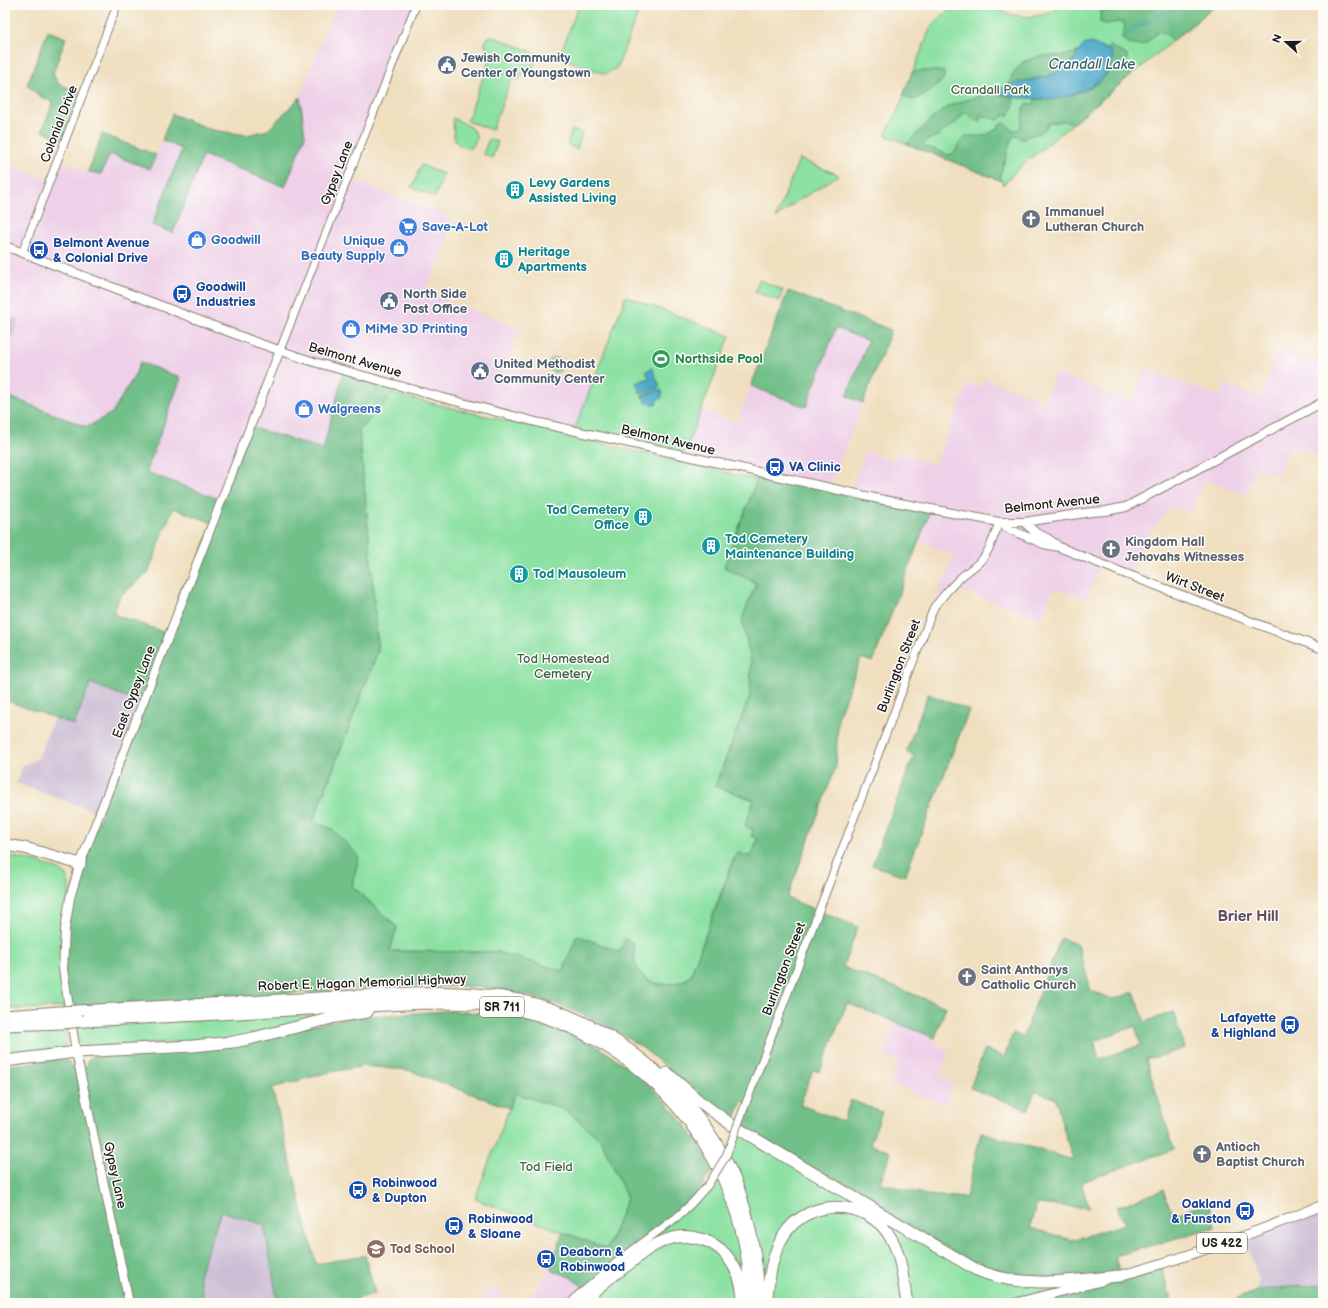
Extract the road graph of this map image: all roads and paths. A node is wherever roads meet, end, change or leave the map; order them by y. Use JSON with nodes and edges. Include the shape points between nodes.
{"nodes":[{"id":1,"x":117,"y":5,"type":"edge"},
{"id":2,"x":416,"y":5,"type":"edge"},
{"id":3,"x":5,"y":246,"type":"edge"},
{"id":4,"x":22,"y":253,"type":"junction"},
{"id":5,"x":280,"y":350,"type":"junction"},
{"id":6,"x":1323,"y":402,"type":"edge"},
{"id":7,"x":999,"y":522,"type":"junction"},
{"id":8,"x":1024,"y":522,"type":"junction"},
{"id":9,"x":1059,"y":547,"type":"junction"},
{"id":10,"x":1323,"y":649,"type":"edge"},
{"id":11,"x":5,"y":846,"type":"edge"},
{"id":12,"x":5,"y":851,"type":"edge"},
{"id":13,"x":79,"y":867,"type":"junction"},
{"id":14,"x":424,"y":1002,"type":"junction"},
{"id":15,"x":5,"y":1012,"type":"edge"},
{"id":16,"x":19,"y":1015,"type":"junction"},
{"id":17,"x":5,"y":1016,"type":"edge"},
{"id":18,"x":61,"y":1017,"type":"junction"},
{"id":19,"x":5,"y":1026,"type":"edge"},
{"id":20,"x":616,"y":1041,"type":"junction"},
{"id":21,"x":76,"y":1052,"type":"junction"},
{"id":22,"x":5,"y":1061,"type":"edge"},
{"id":23,"x":1323,"y":1205,"type":"edge"},
{"id":24,"x":1120,"y":1276,"type":"junction"},
{"id":25,"x":586,"y":1289,"type":"junction"},
{"id":26,"x":129,"y":1303,"type":"edge"},
{"id":27,"x":571,"y":1303,"type":"edge"},
{"id":28,"x":577,"y":1303,"type":"edge"},
{"id":29,"x":582,"y":1303,"type":"edge"},
{"id":30,"x":743,"y":1303,"type":"edge"},
{"id":31,"x":751,"y":1303,"type":"edge"},
{"id":32,"x":759,"y":1303,"type":"edge"},
{"id":33,"x":766,"y":1303,"type":"edge"},
{"id":34,"x":907,"y":1303,"type":"edge"},
{"id":35,"x":1016,"y":1303,"type":"edge"}],
"edges":[{"from":1,"to":4,"type":"street","name":"Colonial Drive"},
{"from":2,"to":5,"type":"street","name":"Gypsy Lane"},
{"from":3,"to":4,"type":"main road","name":"Belmont Avenue"},
{"from":4,"to":5,"type":"main road","name":"Belmont Avenue"},
{"from":5,"to":7,"type":"main road","name":"Belmont Avenue","via":[[540,423],[880,499]]},
{"from":5,"to":13,"type":"main road","name":"East Gypsy Lane"},
{"from":6,"to":8,"type":"main road","name":"Belmont Avenue","via":[[1126,507]]},
{"from":7,"to":8,"type":"main road","name":"Belmont Avenue"},
{"from":7,"to":9,"type":"main road","name":"Wirt Street","via":[[1044,544]]},
{"from":7,"to":25,"type":"street","name":"Burlington Street","bridge":true,"via":[[984,558],[950,587],[934,608],[726,1156],[708,1185],[692,1203]]},
{"from":8,"to":9,"type":"main road","name":"Wirt Street"},
{"from":9,"to":10,"type":"main road","name":"Wirt Street"},
{"from":11,"to":13,"type":"highway","via":[[25,848]]},
{"from":12,"to":13,"type":"highway","via":[[25,853]]},
{"from":13,"to":21,"type":"main road","name":"East Gypsy Lane","via":[[65,929],[63,969]]},
{"from":14,"to":18,"type":"highway","name":"Robert E. Hagan Memorial Highway","number":"SR 711","bridge":true,"via":[[84,1021]]},
{"from":14,"to":21,"type":"highway","via":[[396,1010],[336,1017],[233,1042]]},
{"from":14,"to":31,"type":"highway","name":"Robert E. Hagan Memorial Highway","number":"SR 711","via":[[480,1004],[518,1010],[552,1020],[581,1032],[619,1054],[652,1080],[699,1134],[722,1174],[743,1237]]},
{"from":15,"to":16,"type":"highway"},
{"from":16,"to":17,"type":"highway","name":"Robert E. Hagan Memorial Highway","number":"SR 711"},
{"from":16,"to":18,"type":"highway","name":"Robert E. Hagan Memorial Highway","number":"SR 711"},
{"from":18,"to":19,"type":"highway","name":"Robert E. Hagan Memorial Highway","number":"SR 711"},
{"from":18,"to":20,"type":"highway","name":"Robert E. Hagan Memorial Highway","number":"SR 711","bridge":true,"via":[[77,1011],[398,993],[460,992],[502,996],[537,1005],[579,1020]]},
{"from":20,"to":24,"type":"highway","via":[[624,1041],[640,1052],[732,1125],[975,1270],[1003,1279],[1041,1282]]},
{"from":20,"to":32,"type":"highway","name":"Robert E. Hagan Memorial Highway","number":"SR 711","via":[[649,1066],[689,1107],[727,1164],[739,1192],[751,1233],[758,1276]]},
{"from":21,"to":22,"type":"highway"},
{"from":21,"to":26,"type":"main road","name":"Gypsy Lane"},
{"from":23,"to":24,"type":"main road","number":"US 422","via":[[1244,1236]]},
{"from":24,"to":35,"type":"main road","number":"US 422"},
{"from":25,"to":27,"type":"street","name":"Burlington Street"},
{"from":25,"to":28,"type":"street","name":"Burlington Street"},
{"from":29,"to":30,"type":"highway","via":[[608,1279],[650,1248],[668,1239],[683,1237],[706,1241],[724,1252],[737,1270]]},
{"from":33,"to":34,"type":"highway","via":[[774,1258],[786,1232],[809,1213],[822,1208],[839,1207],[863,1212],[874,1218],[887,1231],[895,1244]]}]}
